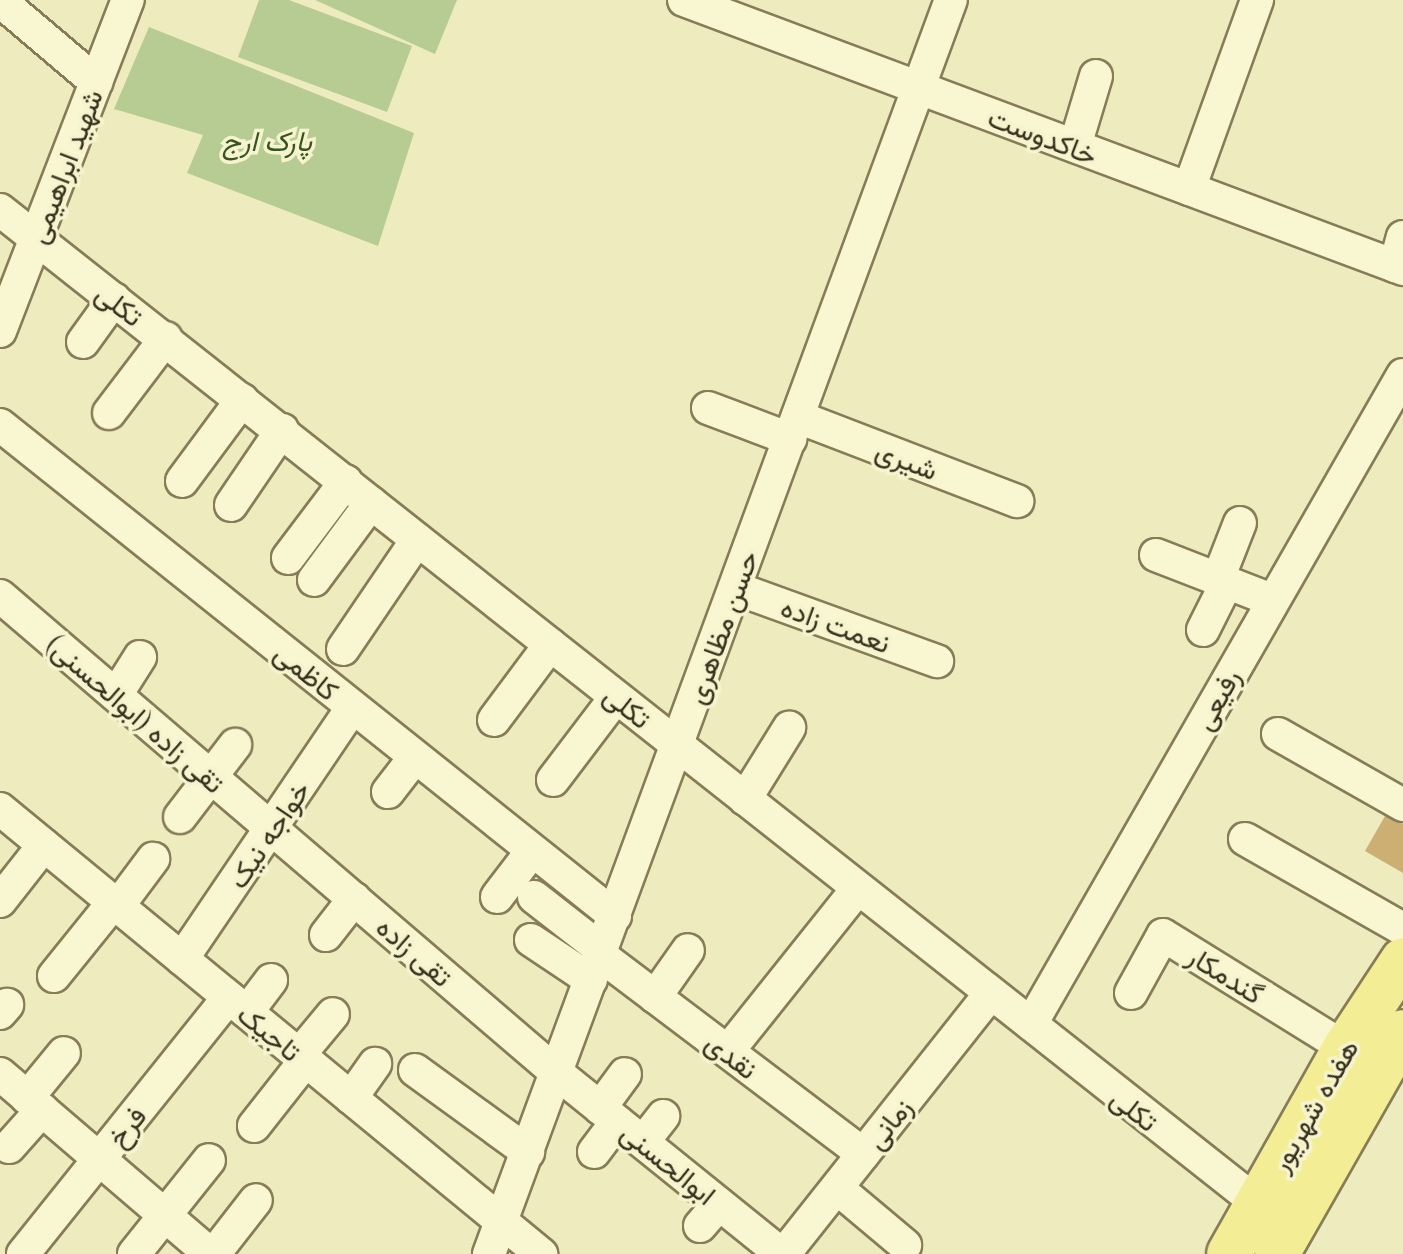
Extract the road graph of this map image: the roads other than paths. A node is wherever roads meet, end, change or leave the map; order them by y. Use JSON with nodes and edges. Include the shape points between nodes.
{"nodes":[{"id":1,"x":128,"y":0,"type":"edge"},
{"id":2,"x":684,"y":0,"type":"edge"},
{"id":3,"x":951,"y":0,"type":"edge"},
{"id":4,"x":1257,"y":0,"type":"edge"},
{"id":5,"x":4,"y":4,"type":"dead end"},
{"id":6,"x":1096,"y":76,"type":"dead end"},
{"id":7,"x":96,"y":82,"type":"junction"},
{"id":8,"x":919,"y":88,"type":"junction"},
{"id":9,"x":1075,"y":146,"type":"junction"},
{"id":10,"x":1189,"y":189,"type":"junction"},
{"id":11,"x":0,"y":210,"type":"edge"},
{"id":12,"x":36,"y":239,"type":"junction"},
{"id":13,"x":1400,"y":258,"type":"edge"},
{"id":14,"x":114,"y":299,"type":"junction"},
{"id":15,"x":0,"y":331,"type":"edge"},
{"id":16,"x":166,"y":338,"type":"junction"},
{"id":17,"x":83,"y":342,"type":"dead end"},
{"id":18,"x":1403,"y":375,"type":"edge"},
{"id":19,"x":242,"y":400,"type":"junction"},
{"id":20,"x":708,"y":408,"type":"dead end"},
{"id":21,"x":109,"y":413,"type":"dead end"},
{"id":22,"x":0,"y":425,"type":"edge"},
{"id":23,"x":794,"y":428,"type":"junction"},
{"id":24,"x":282,"y":430,"type":"junction"},
{"id":25,"x":182,"y":481,"type":"dead end"},
{"id":26,"x":346,"y":481,"type":"junction"},
{"id":27,"x":1017,"y":501,"type":"dead end"},
{"id":28,"x":371,"y":503,"type":"junction"},
{"id":29,"x":231,"y":505,"type":"dead end"},
{"id":30,"x":1240,"y":523,"type":"dead end"},
{"id":31,"x":417,"y":540,"type":"junction"},
{"id":32,"x":1156,"y":555,"type":"dead end"},
{"id":33,"x":288,"y":558,"type":"dead end"},
{"id":34,"x":314,"y":580,"type":"dead end"},
{"id":35,"x":1223,"y":580,"type":"junction"},
{"id":36,"x":735,"y":588,"type":"junction"},
{"id":37,"x":0,"y":596,"type":"edge"},
{"id":38,"x":1272,"y":600,"type":"junction"},
{"id":39,"x":1203,"y":630,"type":"dead end"},
{"id":40,"x":550,"y":645,"type":"junction"},
{"id":41,"x":343,"y":649,"type":"dead end"},
{"id":42,"x":140,"y":657,"type":"dead end"},
{"id":43,"x":937,"y":661,"type":"dead end"},
{"id":44,"x":116,"y":695,"type":"junction"},
{"id":45,"x":616,"y":697,"type":"junction"},
{"id":46,"x":352,"y":708,"type":"junction"},
{"id":47,"x":494,"y":720,"type":"dead end"},
{"id":48,"x":789,"y":728,"type":"dead end"},
{"id":49,"x":1278,"y":734,"type":"dead end"},
{"id":50,"x":235,"y":745,"type":"dead end"},
{"id":51,"x":677,"y":745,"type":"junction"},
{"id":52,"x":415,"y":757,"type":"junction"},
{"id":53,"x":213,"y":778,"type":"junction"},
{"id":54,"x":553,"y":780,"type":"dead end"},
{"id":55,"x":388,"y":792,"type":"dead end"},
{"id":56,"x":745,"y":799,"type":"junction"},
{"id":57,"x":1403,"y":805,"type":"edge"},
{"id":58,"x":0,"y":809,"type":"edge"},
{"id":59,"x":180,"y":817,"type":"dead end"},
{"id":60,"x":272,"y":829,"type":"junction"},
{"id":61,"x":1245,"y":839,"type":"dead end"},
{"id":62,"x":44,"y":845,"type":"junction"},
{"id":63,"x":532,"y":851,"type":"junction"},
{"id":64,"x":153,"y":859,"type":"dead end"},
{"id":65,"x":858,"y":888,"type":"junction"},
{"id":66,"x":497,"y":897,"type":"dead end"},
{"id":67,"x":534,"y":897,"type":"dead end"},
{"id":68,"x":354,"y":899,"type":"junction"},
{"id":69,"x":0,"y":901,"type":"edge"},
{"id":70,"x":116,"y":904,"type":"junction"},
{"id":71,"x":615,"y":916,"type":"junction"},
{"id":72,"x":1403,"y":929,"type":"edge"},
{"id":73,"x":326,"y":935,"type":"dead end"},
{"id":74,"x":531,"y":940,"type":"dead end"},
{"id":75,"x":688,"y":950,"type":"dead end"},
{"id":76,"x":182,"y":959,"type":"junction"},
{"id":77,"x":1403,"y":960,"type":"edge"},
{"id":78,"x":598,"y":962,"type":"junction"},
{"id":79,"x":54,"y":976,"type":"dead end"},
{"id":80,"x":271,"y":980,"type":"dead end"},
{"id":81,"x":991,"y":993,"type":"junction"},
{"id":82,"x":1131,"y":993,"type":"dead end"},
{"id":83,"x":655,"y":997,"type":"junction"},
{"id":84,"x":238,"y":1005,"type":"junction"},
{"id":85,"x":333,"y":1014,"type":"dead end"},
{"id":86,"x":1031,"y":1024,"type":"junction"},
{"id":87,"x":1403,"y":1032,"type":"edge"},
{"id":88,"x":1345,"y":1048,"type":"junction"},
{"id":89,"x":728,"y":1051,"type":"junction"},
{"id":90,"x":64,"y":1053,"type":"dead end"},
{"id":91,"x":302,"y":1058,"type":"junction"},
{"id":92,"x":375,"y":1064,"type":"dead end"},
{"id":93,"x":415,"y":1070,"type":"dead end"},
{"id":94,"x":557,"y":1073,"type":"junction"},
{"id":95,"x":0,"y":1074,"type":"edge"},
{"id":96,"x":625,"y":1074,"type":"dead end"},
{"id":97,"x":351,"y":1098,"type":"junction"},
{"id":98,"x":35,"y":1104,"type":"junction"},
{"id":99,"x":609,"y":1115,"type":"junction"},
{"id":100,"x":663,"y":1116,"type":"dead end"},
{"id":101,"x":254,"y":1126,"type":"dead end"},
{"id":102,"x":643,"y":1142,"type":"junction"},
{"id":103,"x":9,"y":1147,"type":"dead end"},
{"id":104,"x":528,"y":1152,"type":"junction"},
{"id":105,"x":594,"y":1152,"type":"dead end"},
{"id":106,"x":863,"y":1154,"type":"junction"},
{"id":107,"x":99,"y":1159,"type":"junction"},
{"id":108,"x":209,"y":1160,"type":"dead end"},
{"id":109,"x":837,"y":1188,"type":"junction"},
{"id":110,"x":256,"y":1200,"type":"dead end"},
{"id":111,"x":1256,"y":1202,"type":"junction"},
{"id":112,"x":165,"y":1215,"type":"junction"},
{"id":113,"x":502,"y":1222,"type":"junction"},
{"id":114,"x":905,"y":1245,"type":"dead end"},
{"id":115,"x":23,"y":1254,"type":"edge"},
{"id":116,"x":134,"y":1254,"type":"edge"},
{"id":117,"x":212,"y":1254,"type":"edge"},
{"id":118,"x":489,"y":1254,"type":"edge"},
{"id":119,"x":541,"y":1254,"type":"edge"},
{"id":120,"x":783,"y":1254,"type":"edge"},
{"id":121,"x":1229,"y":1254,"type":"edge"},
{"id":122,"x":1277,"y":1254,"type":"edge"}],
"edges":[{"from":1,"to":7,"type":"street","name":"شهید ابراهیمی"},
{"from":2,"to":8,"type":"street","name":"خاکدوست"},
{"from":3,"to":8,"type":"street","name":"حسن مظاهری"},
{"from":4,"to":10,"type":"street"},
{"from":5,"to":7,"type":"street"},
{"from":6,"to":9,"type":"street"},
{"from":7,"to":12,"type":"street","name":"شهید ابراهیمی"},
{"from":8,"to":9,"type":"street","name":"خاکدوست"},
{"from":8,"to":23,"type":"street","name":"حسن مظاهری"},
{"from":9,"to":10,"type":"street","name":"خاکدوست"},
{"from":10,"to":13,"type":"street","name":"خاکدوست"},
{"from":11,"to":12,"type":"street","name":"تکلی"},
{"from":12,"to":14,"type":"street","name":"تکلی"},
{"from":12,"to":15,"type":"street","name":"شهید ابراهیمی"},
{"from":14,"to":16,"type":"street","name":"تکلی"},
{"from":14,"to":17,"type":"street"},
{"from":16,"to":19,"type":"street","name":"تکلی"},
{"from":16,"to":21,"type":"street"},
{"from":18,"to":38,"type":"street","name":"رفیعی"},
{"from":19,"to":24,"type":"street","name":"تکلی"},
{"from":19,"to":25,"type":"street"},
{"from":20,"to":23,"type":"street","name":"شیری"},
{"from":22,"to":46,"type":"street","name":"کاظمی"},
{"from":23,"to":27,"type":"street","name":"شیری"},
{"from":23,"to":36,"type":"street","name":"حسن مظاهری"},
{"from":24,"to":26,"type":"street","name":"تکلی"},
{"from":24,"to":29,"type":"street"},
{"from":26,"to":28,"type":"street","name":"تکلی"},
{"from":26,"to":33,"type":"street"},
{"from":28,"to":31,"type":"street","name":"تکلی"},
{"from":28,"to":34,"type":"street"},
{"from":30,"to":35,"type":"street"},
{"from":31,"to":40,"type":"street","name":"تکلی"},
{"from":31,"to":41,"type":"street"},
{"from":32,"to":35,"type":"street"},
{"from":35,"to":38,"type":"street"},
{"from":35,"to":39,"type":"street"},
{"from":36,"to":43,"type":"street","name":"نعمت زاده"},
{"from":36,"to":51,"type":"street","name":"حسن مظاهری"},
{"from":37,"to":44,"type":"street","name":"تقی زاده (ابوالحسنی)"},
{"from":38,"to":86,"type":"street","name":"رفیعی"},
{"from":40,"to":45,"type":"street","name":"تکلی"},
{"from":40,"to":47,"type":"street"},
{"from":42,"to":44,"type":"street"},
{"from":44,"to":53,"type":"street","name":"تقی زاده (ابوالحسنی)"},
{"from":45,"to":51,"type":"street","name":"تکلی"},
{"from":45,"to":54,"type":"street"},
{"from":46,"to":52,"type":"street","name":"کاظمی"},
{"from":46,"to":60,"type":"street","name":"خواجه نیک"},
{"from":48,"to":56,"type":"street"},
{"from":49,"to":57,"type":"street"},
{"from":50,"to":53,"type":"street"},
{"from":51,"to":56,"type":"street","name":"تکلی"},
{"from":51,"to":71,"type":"street","name":"حسن مظاهری"},
{"from":52,"to":55,"type":"street"},
{"from":52,"to":63,"type":"street","name":"کاظمی"},
{"from":53,"to":59,"type":"street"},
{"from":53,"to":60,"type":"street","name":"تقی زاده (ابوالحسنی)"},
{"from":56,"to":65,"type":"street","name":"تکلی"},
{"from":58,"to":62,"type":"street","name":"تاجیک"},
{"from":60,"to":68,"type":"street","name":"تقی زاده"},
{"from":60,"to":76,"type":"street","name":"خواجه نیک"},
{"from":61,"to":72,"type":"street"},
{"from":62,"to":69,"type":"street"},
{"from":62,"to":70,"type":"street","name":"تاجیک"},
{"from":63,"to":66,"type":"street"},
{"from":63,"to":71,"type":"street","name":"کاظمی"},
{"from":64,"to":70,"type":"street"},
{"from":65,"to":81,"type":"street","name":"تکلی"},
{"from":65,"to":89,"type":"street"},
{"from":67,"to":78,"type":"street"},
{"from":68,"to":73,"type":"street"},
{"from":68,"to":94,"type":"street","name":"تقی زاده"},
{"from":70,"to":76,"type":"street","name":"تاجیک"},
{"from":70,"to":79,"type":"street"},
{"from":71,"to":78,"type":"street","name":"حسن مظاهری"},
{"from":74,"to":78,"type":"street"},
{"from":75,"to":83,"type":"street"},
{"from":76,"to":84,"type":"street","name":"تاجیک"},
{"from":77,"to":88,"type":"main road","name":"هفده شهریور"},
{"from":78,"to":83,"type":"street","name":"نقدی"},
{"from":78,"to":94,"type":"street","name":"حسن مظاهری"},
{"from":80,"to":84,"type":"street","name":"فرخ"},
{"from":81,"to":86,"type":"street","name":"تکلی"},
{"from":81,"to":106,"type":"street","name":"زمانی"},
{"from":82,"to":88,"type":"street","name":"گندمکار","via":[[1163,935]]},
{"from":83,"to":89,"type":"street","name":"نقدی"},
{"from":84,"to":91,"type":"street","name":"تاجیک"},
{"from":84,"to":107,"type":"street","name":"فرخ"},
{"from":85,"to":91,"type":"street"},
{"from":86,"to":111,"type":"street","name":"تکلی"},
{"from":87,"to":122,"type":"main road","name":"هفده شهریور"},
{"from":88,"to":111,"type":"main road","name":"هفده شهریور"},
{"from":89,"to":106,"type":"street","name":"نقدی"},
{"from":90,"to":98,"type":"street"},
{"from":91,"to":97,"type":"street","name":"تاجیک"},
{"from":91,"to":101,"type":"street"},
{"from":92,"to":97,"type":"street"},
{"from":93,"to":104,"type":"street"},
{"from":94,"to":99,"type":"street","name":"ابوالحسنی"},
{"from":94,"to":104,"type":"street","name":"حسن مظاهری"},
{"from":95,"to":98,"type":"street"},
{"from":96,"to":99,"type":"street"},
{"from":97,"to":113,"type":"street","name":"تاجیک"},
{"from":98,"to":103,"type":"street"},
{"from":98,"to":107,"type":"street"},
{"from":99,"to":102,"type":"street","name":"ابوالحسنی"},
{"from":99,"to":105,"type":"street"},
{"from":100,"to":102,"type":"street"},
{"from":102,"to":120,"type":"street","name":"ابوالحسنی","via":[[709,1215]]},
{"from":104,"to":113,"type":"street","name":"حسن مظاهری"},
{"from":106,"to":109,"type":"street","name":"زمانی"},
{"from":107,"to":112,"type":"street"},
{"from":107,"to":115,"type":"street","name":"فرخ"},
{"from":108,"to":112,"type":"street"},
{"from":109,"to":114,"type":"street"},
{"from":109,"to":120,"type":"street","name":"زمانی"},
{"from":110,"to":117,"type":"street"},
{"from":111,"to":121,"type":"main road","name":"هفده شهریور"},
{"from":112,"to":116,"type":"street"},
{"from":112,"to":117,"type":"street"},
{"from":113,"to":118,"type":"street","name":"حسن مظاهری"},
{"from":113,"to":119,"type":"street","name":"تاجیک"}]}
